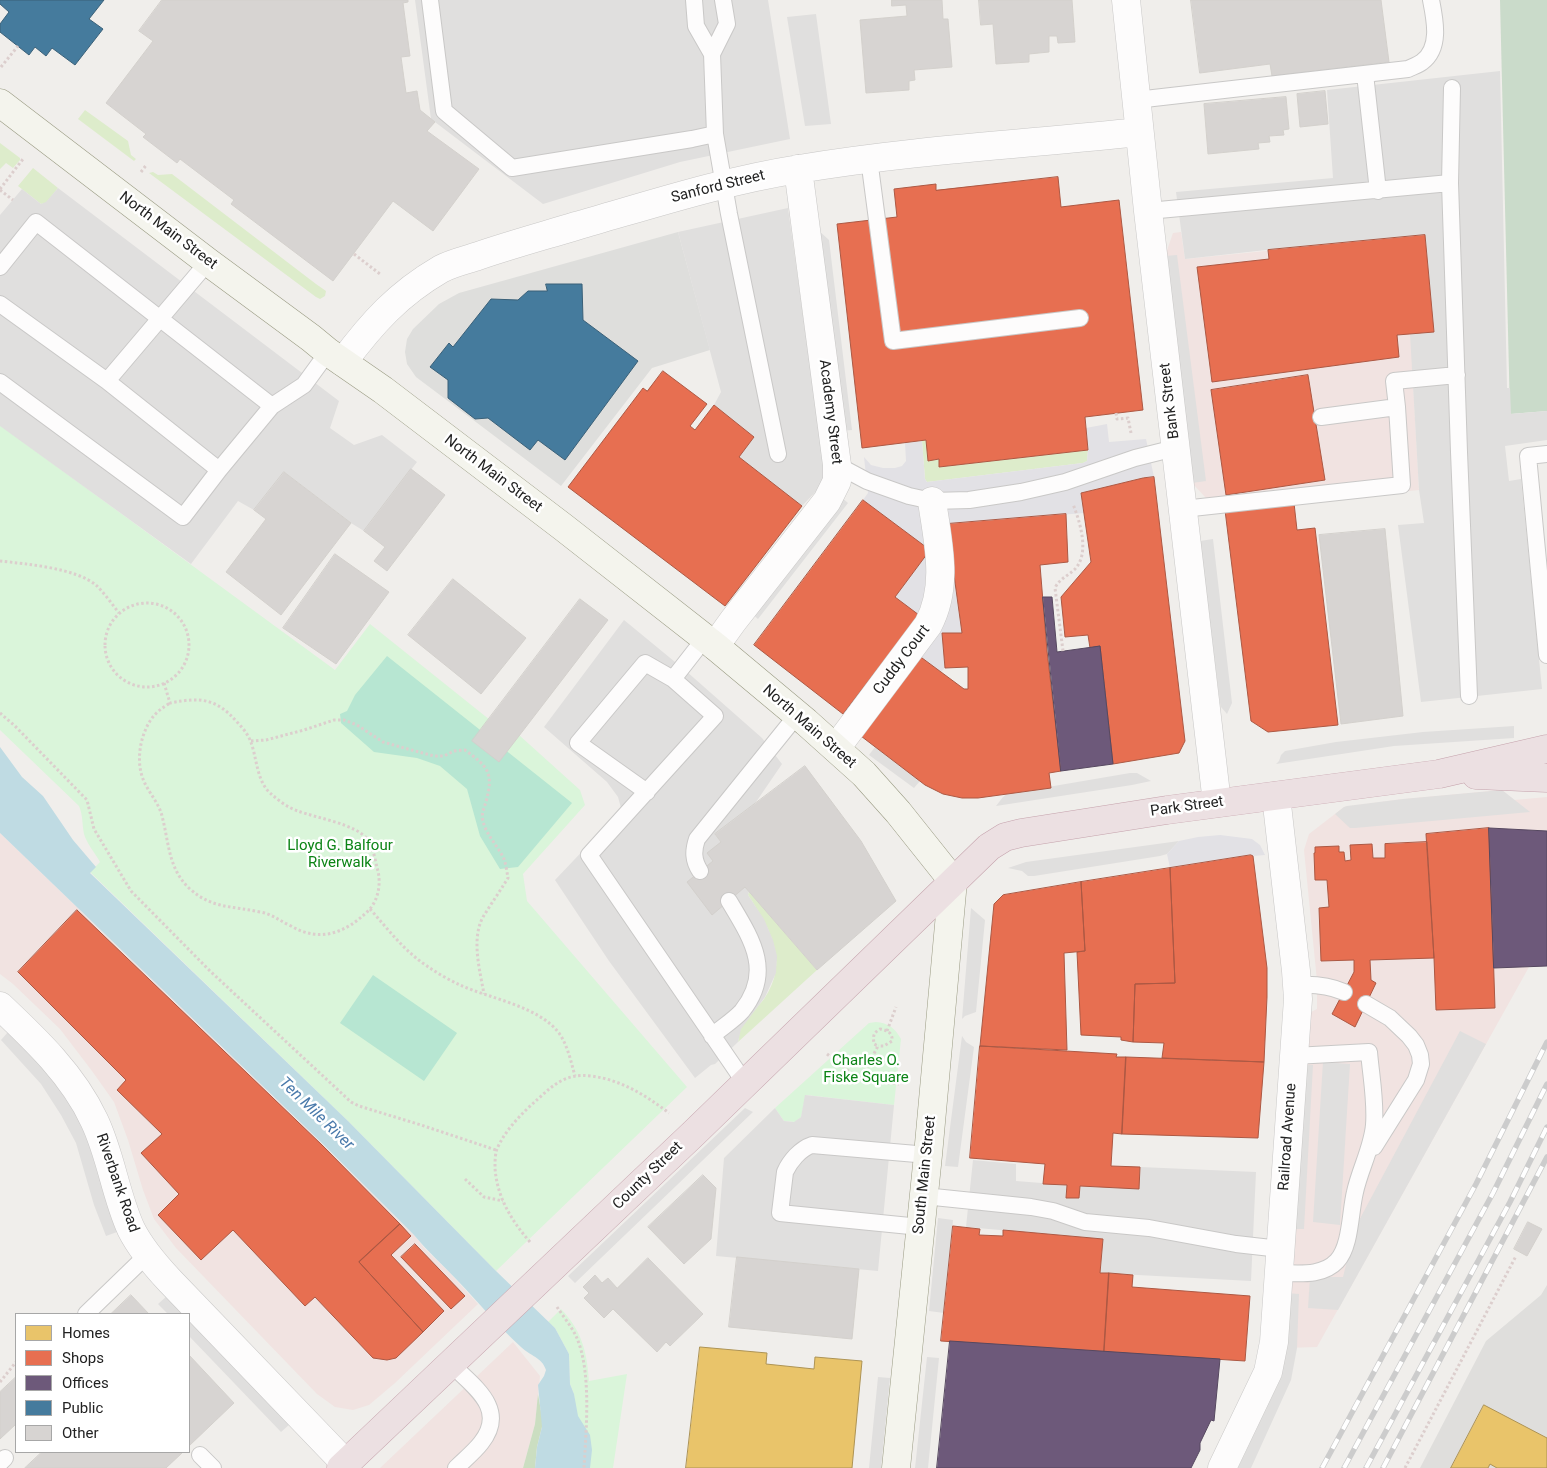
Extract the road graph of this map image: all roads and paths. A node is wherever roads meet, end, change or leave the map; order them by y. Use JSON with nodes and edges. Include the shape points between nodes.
{"nodes":[{"id":1,"x":430,"y":0,"type":"edge"},
{"id":2,"x":694,"y":0,"type":"edge"},
{"id":3,"x":723,"y":0,"type":"edge"},
{"id":4,"x":1126,"y":0,"type":"edge"},
{"id":5,"x":1431,"y":0,"type":"edge"},
{"id":6,"x":18,"y":46,"type":"dead end"},
{"id":7,"x":712,"y":54,"type":"junction"},
{"id":8,"x":1,"y":67,"type":"dead end"},
{"id":9,"x":1365,"y":74,"type":"junction"},
{"id":10,"x":1452,"y":88,"type":"dead end"},
{"id":11,"x":1136,"y":100,"type":"junction"},
{"id":12,"x":0,"y":103,"type":"edge"},
{"id":13,"x":1139,"y":132,"type":"junction"},
{"id":14,"x":715,"y":134,"type":"junction"},
{"id":15,"x":26,"y":155,"type":"dead end"},
{"id":16,"x":869,"y":159,"type":"junction"},
{"id":17,"x":147,"y":164,"type":"dead end"},
{"id":18,"x":798,"y":169,"type":"junction"},
{"id":19,"x":141,"y":172,"type":"dead end"},
{"id":20,"x":1450,"y":183,"type":"junction"},
{"id":21,"x":725,"y":184,"type":"junction"},
{"id":22,"x":0,"y":189,"type":"edge"},
{"id":23,"x":1378,"y":191,"type":"junction"},
{"id":24,"x":13,"y":200,"type":"dead end"},
{"id":25,"x":1148,"y":211,"type":"junction"},
{"id":26,"x":354,"y":254,"type":"dead end"},
{"id":27,"x":208,"y":262,"type":"junction"},
{"id":28,"x":0,"y":267,"type":"edge"},
{"id":29,"x":380,"y":274,"type":"dead end"},
{"id":30,"x":0,"y":304,"type":"edge"},
{"id":31,"x":161,"y":318,"type":"junction"},
{"id":32,"x":1080,"y":318,"type":"dead end"},
{"id":33,"x":335,"y":357,"type":"junction"},
{"id":34,"x":1456,"y":375,"type":"junction"},
{"id":35,"x":107,"y":381,"type":"junction"},
{"id":36,"x":0,"y":382,"type":"edge"},
{"id":37,"x":272,"y":406,"type":"junction"},
{"id":38,"x":1398,"y":407,"type":"junction"},
{"id":39,"x":1116,"y":413,"type":"dead end"},
{"id":40,"x":1321,"y":417,"type":"dead end"},
{"id":41,"x":1132,"y":440,"type":"dead end"},
{"id":42,"x":1175,"y":448,"type":"junction"},
{"id":43,"x":778,"y":454,"type":"dead end"},
{"id":44,"x":1547,"y":454,"type":"edge"},
{"id":45,"x":837,"y":465,"type":"junction"},
{"id":46,"x":220,"y":470,"type":"junction"},
{"id":47,"x":1065,"y":482,"type":"junction"},
{"id":48,"x":932,"y":501,"type":"junction"},
{"id":49,"x":1183,"y":509,"type":"junction"},
{"id":50,"x":0,"y":562,"type":"edge"},
{"id":51,"x":119,"y":613,"type":"junction"},
{"id":52,"x":710,"y":642,"type":"junction"},
{"id":53,"x":1063,"y":651,"type":"dead end"},
{"id":54,"x":1547,"y":655,"type":"edge"},
{"id":55,"x":673,"y":679,"type":"junction"},
{"id":56,"x":164,"y":683,"type":"junction"},
{"id":57,"x":1470,"y":696,"type":"dead end"},
{"id":58,"x":170,"y":703,"type":"junction"},
{"id":59,"x":0,"y":713,"type":"edge"},
{"id":60,"x":797,"y":715,"type":"junction"},
{"id":61,"x":251,"y":741,"type":"junction"},
{"id":62,"x":836,"y":748,"type":"junction"},
{"id":63,"x":1547,"y":749,"type":"edge"},
{"id":64,"x":1439,"y":774,"type":"junction"},
{"id":65,"x":1547,"y":778,"type":"edge"},
{"id":66,"x":647,"y":792,"type":"junction"},
{"id":67,"x":1276,"y":796,"type":"junction"},
{"id":68,"x":1217,"y":803,"type":"junction"},
{"id":69,"x":700,"y":871,"type":"dead end"},
{"id":70,"x":953,"y":881,"type":"junction"},
{"id":71,"x":728,"y":901,"type":"dead end"},
{"id":72,"x":370,"y":909,"type":"junction"},
{"id":73,"x":1298,"y":985,"type":"junction"},
{"id":74,"x":1344,"y":992,"type":"dead end"},
{"id":75,"x":484,"y":994,"type":"junction"},
{"id":76,"x":1366,"y":1004,"type":"dead end"},
{"id":77,"x":0,"y":1006,"type":"edge"},
{"id":78,"x":896,"y":1008,"type":"dead end"},
{"id":79,"x":887,"y":1031,"type":"junction"},
{"id":80,"x":712,"y":1036,"type":"junction"},
{"id":81,"x":878,"y":1046,"type":"junction"},
{"id":82,"x":827,"y":1054,"type":"dead end"},
{"id":83,"x":1294,"y":1056,"type":"junction"},
{"id":84,"x":575,"y":1076,"type":"junction"},
{"id":85,"x":860,"y":1080,"type":"junction"},
{"id":86,"x":745,"y":1083,"type":"junction"},
{"id":87,"x":899,"y":1084,"type":"dead end"},
{"id":88,"x":670,"y":1113,"type":"dead end"},
{"id":89,"x":496,"y":1150,"type":"junction"},
{"id":90,"x":928,"y":1156,"type":"junction"},
{"id":91,"x":1366,"y":1159,"type":"junction"},
{"id":92,"x":465,"y":1179,"type":"dead end"},
{"id":93,"x":924,"y":1196,"type":"junction"},
{"id":94,"x":503,"y":1202,"type":"junction"},
{"id":95,"x":920,"y":1227,"type":"junction"},
{"id":96,"x":530,"y":1242,"type":"dead end"},
{"id":97,"x":147,"y":1255,"type":"junction"},
{"id":98,"x":1516,"y":1256,"type":"dead end"},
{"id":99,"x":1279,"y":1261,"type":"junction"},
{"id":100,"x":557,"y":1307,"type":"dead end"},
{"id":101,"x":87,"y":1313,"type":"edge"},
{"id":102,"x":15,"y":1363,"type":"edge"},
{"id":103,"x":451,"y":1364,"type":"junction"},
{"id":104,"x":0,"y":1382,"type":"edge"},
{"id":105,"x":200,"y":1455,"type":"dead end"},
{"id":106,"x":344,"y":1466,"type":"edge"},
{"id":107,"x":213,"y":1468,"type":"edge"},
{"id":108,"x":456,"y":1468,"type":"edge"},
{"id":109,"x":584,"y":1468,"type":"edge"},
{"id":110,"x":896,"y":1468,"type":"edge"},
{"id":111,"x":1222,"y":1468,"type":"edge"},
{"id":112,"x":1405,"y":1468,"type":"edge"}],
"edges":[{"from":1,"to":14,"type":"lane","via":[[444,111],[512,168]]},
{"from":2,"to":7,"type":"lane","via":[[696,26]]},
{"from":3,"to":7,"type":"lane","via":[[726,24]]},
{"from":4,"to":11,"type":"street","name":"Bank Street"},
{"from":5,"to":9,"type":"lane","via":[[1436,24],[1433,50],[1422,62],[1408,69]]},
{"from":6,"to":8,"type":"path"},
{"from":7,"to":14,"type":"lane"},
{"from":9,"to":11,"type":"lane"},
{"from":9,"to":23,"type":"lane"},
{"from":10,"to":20,"type":"lane"},
{"from":11,"to":13,"type":"street","name":"Bank Street"},
{"from":12,"to":27,"type":"main road","name":"North Main Street"},
{"from":13,"to":16,"type":"street","name":"Sanford Street"},
{"from":13,"to":25,"type":"street","name":"Bank Street"},
{"from":14,"to":21,"type":"lane"},
{"from":15,"to":22,"type":"path"},
{"from":16,"to":18,"type":"street","name":"Sanford Street"},
{"from":16,"to":32,"type":"lane","via":[[893,341]]},
{"from":17,"to":19,"type":"path"},
{"from":18,"to":21,"type":"street","name":"Sanford Street"},
{"from":18,"to":45,"type":"street","name":"Academy Street"},
{"from":20,"to":23,"type":"lane"},
{"from":20,"to":34,"type":"lane"},
{"from":21,"to":33,"type":"street","name":"Sanford Street","via":[[518,243],[444,268],[412,288]]},
{"from":21,"to":43,"type":"lane"},
{"from":22,"to":24,"type":"path"},
{"from":23,"to":25,"type":"lane"},
{"from":25,"to":42,"type":"street","name":"Bank Street"},
{"from":26,"to":29,"type":"path"},
{"from":27,"to":31,"type":"lane"},
{"from":27,"to":33,"type":"main road","name":"North Main Street"},
{"from":28,"to":31,"type":"lane","via":[[36,222]]},
{"from":30,"to":35,"type":"lane"},
{"from":31,"to":35,"type":"lane"},
{"from":31,"to":37,"type":"lane"},
{"from":33,"to":37,"type":"lane","via":[[304,385]]},
{"from":33,"to":52,"type":"main road","name":"North Main Street","via":[[564,527]]},
{"from":34,"to":38,"type":"lane","via":[[1394,381]]},
{"from":34,"to":57,"type":"lane"},
{"from":35,"to":46,"type":"lane"},
{"from":36,"to":46,"type":"lane","via":[[184,517]]},
{"from":37,"to":46,"type":"lane"},
{"from":38,"to":40,"type":"lane"},
{"from":38,"to":49,"type":"lane","via":[[1402,485]]},
{"from":39,"to":41,"type":"path","via":[[1117,419],[1128,418]]},
{"from":42,"to":47,"type":"lane"},
{"from":42,"to":49,"type":"street","name":"Bank Street"},
{"from":44,"to":54,"type":"lane","via":[[1528,456]]},
{"from":45,"to":48,"type":"lane","via":[[866,481]]},
{"from":45,"to":52,"type":"street","name":"Academy Street","via":[[837,481],[827,501],[733,621]]},
{"from":47,"to":48,"type":"lane","via":[[969,500]]},
{"from":47,"to":53,"type":"path","via":[[1077,514],[1082,544],[1080,563],[1058,581],[1055,588]]},
{"from":48,"to":62,"type":"street","name":"Cuddy Court","via":[[941,581],[935,612]]},
{"from":49,"to":68,"type":"street","name":"Bank Street"},
{"from":50,"to":51,"type":"path","via":[[40,565],[84,577]]},
{"from":51,"to":56,"type":"path","via":[[105,636],[109,664],[129,683],[141,687]]},
{"from":51,"to":56,"type":"path","via":[[131,605],[145,602],[159,604],[182,619],[188,631],[188,657],[175,677]]},
{"from":52,"to":55,"type":"lane"},
{"from":52,"to":60,"type":"main road","name":"North Main Street"},
{"from":55,"to":66,"type":"lane","via":[[715,716]]},
{"from":55,"to":66,"type":"lane","via":[[645,663],[578,743]]},
{"from":56,"to":58,"type":"path"},
{"from":58,"to":61,"type":"path","via":[[189,699],[214,702],[234,718]]},
{"from":58,"to":72,"type":"path","via":[[150,721],[141,744],[140,770],[162,814],[170,858],[190,889],[221,906],[270,914],[308,934],[334,933]]},
{"from":59,"to":89,"type":"path","via":[[87,800],[94,829],[131,891],[210,971],[351,1102]]},
{"from":60,"to":62,"type":"main road","name":"North Main Street"},
{"from":60,"to":69,"type":"lane","via":[[697,839],[694,858]]},
{"from":61,"to":72,"type":"path","via":[[267,791],[296,811],[359,831],[367,838],[378,875],[377,896]]},
{"from":61,"to":75,"type":"path","via":[[344,720],[383,742],[434,756],[465,750],[483,764],[489,774],[490,786],[482,820],[504,858],[508,878],[482,919],[478,932]]},
{"from":62,"to":70,"type":"main road","name":"North Main Street","via":[[886,798]]},
{"from":63,"to":64,"type":"highway","name":"Park Street"},
{"from":64,"to":65,"type":"highway","name":"Park Street"},
{"from":64,"to":67,"type":"highway","name":"Park Street"},
{"from":66,"to":80,"type":"lane","via":[[589,855]]},
{"from":67,"to":68,"type":"highway","name":"Park Street"},
{"from":67,"to":73,"type":"street","name":"Railroad Avenue"},
{"from":68,"to":70,"type":"highway","name":"Park Street","via":[[1013,834],[992,844]]},
{"from":70,"to":86,"type":"highway","name":"County Street"},
{"from":70,"to":90,"type":"main road","name":"South Main Street"},
{"from":71,"to":80,"type":"lane","via":[[750,940],[758,962],[758,975],[756,987],[742,1011]]},
{"from":72,"to":75,"type":"path","via":[[414,958],[460,985]]},
{"from":73,"to":74,"type":"lane","via":[[1321,985]]},
{"from":73,"to":83,"type":"street","name":"Railroad Avenue"},
{"from":75,"to":84,"type":"path","via":[[534,1012],[546,1021],[565,1043]]},
{"from":76,"to":91,"type":"lane","via":[[1390,1018],[1409,1036],[1420,1055],[1420,1064],[1414,1085]]},
{"from":77,"to":97,"type":"street","name":"Riverbank Road","via":[[68,1076],[88,1109],[100,1132],[128,1222]]},
{"from":78,"to":79,"type":"path"},
{"from":79,"to":81,"type":"path","via":[[892,1041]]},
{"from":79,"to":81,"type":"path","via":[[880,1029],[873,1036],[874,1044]]},
{"from":80,"to":86,"type":"lane"},
{"from":81,"to":85,"type":"path"},
{"from":82,"to":85,"type":"path"},
{"from":83,"to":91,"type":"lane","via":[[1369,1052],[1374,1119]]},
{"from":83,"to":99,"type":"street","name":"Railroad Avenue"},
{"from":84,"to":88,"type":"path","via":[[625,1084]]},
{"from":84,"to":89,"type":"path","via":[[554,1084],[532,1104],[514,1122]]},
{"from":85,"to":87,"type":"path"},
{"from":86,"to":103,"type":"highway","name":"County Street"},
{"from":89,"to":94,"type":"path","via":[[496,1176]]},
{"from":90,"to":93,"type":"main road","name":"South Main Street"},
{"from":90,"to":95,"type":"lane","via":[[806,1147],[785,1172],[780,1213]]},
{"from":91,"to":99,"type":"lane","via":[[1355,1190],[1344,1249],[1336,1262],[1314,1273]]},
{"from":92,"to":94,"type":"path","via":[[484,1197]]},
{"from":93,"to":95,"type":"main road","name":"South Main Street"},
{"from":93,"to":99,"type":"lane","via":[[1031,1207],[1085,1222],[1149,1228],[1236,1244]]},
{"from":94,"to":96,"type":"path"},
{"from":95,"to":110,"type":"main road","name":"South Main Street"},
{"from":97,"to":101,"type":"lane"},
{"from":97,"to":106,"type":"street","name":"Riverbank Road"},
{"from":98,"to":112,"type":"path"},
{"from":99,"to":111,"type":"street","name":"Railroad Avenue","via":[[1274,1342],[1268,1372]]},
{"from":100,"to":109,"type":"path","via":[[576,1338],[582,1357],[586,1385]]},
{"from":102,"to":104,"type":"path"},
{"from":103,"to":106,"type":"highway","name":"County Street"},
{"from":103,"to":108,"type":"lane","via":[[487,1401],[491,1410],[490,1428],[480,1445]]},
{"from":105,"to":107,"type":"lane"}]}
